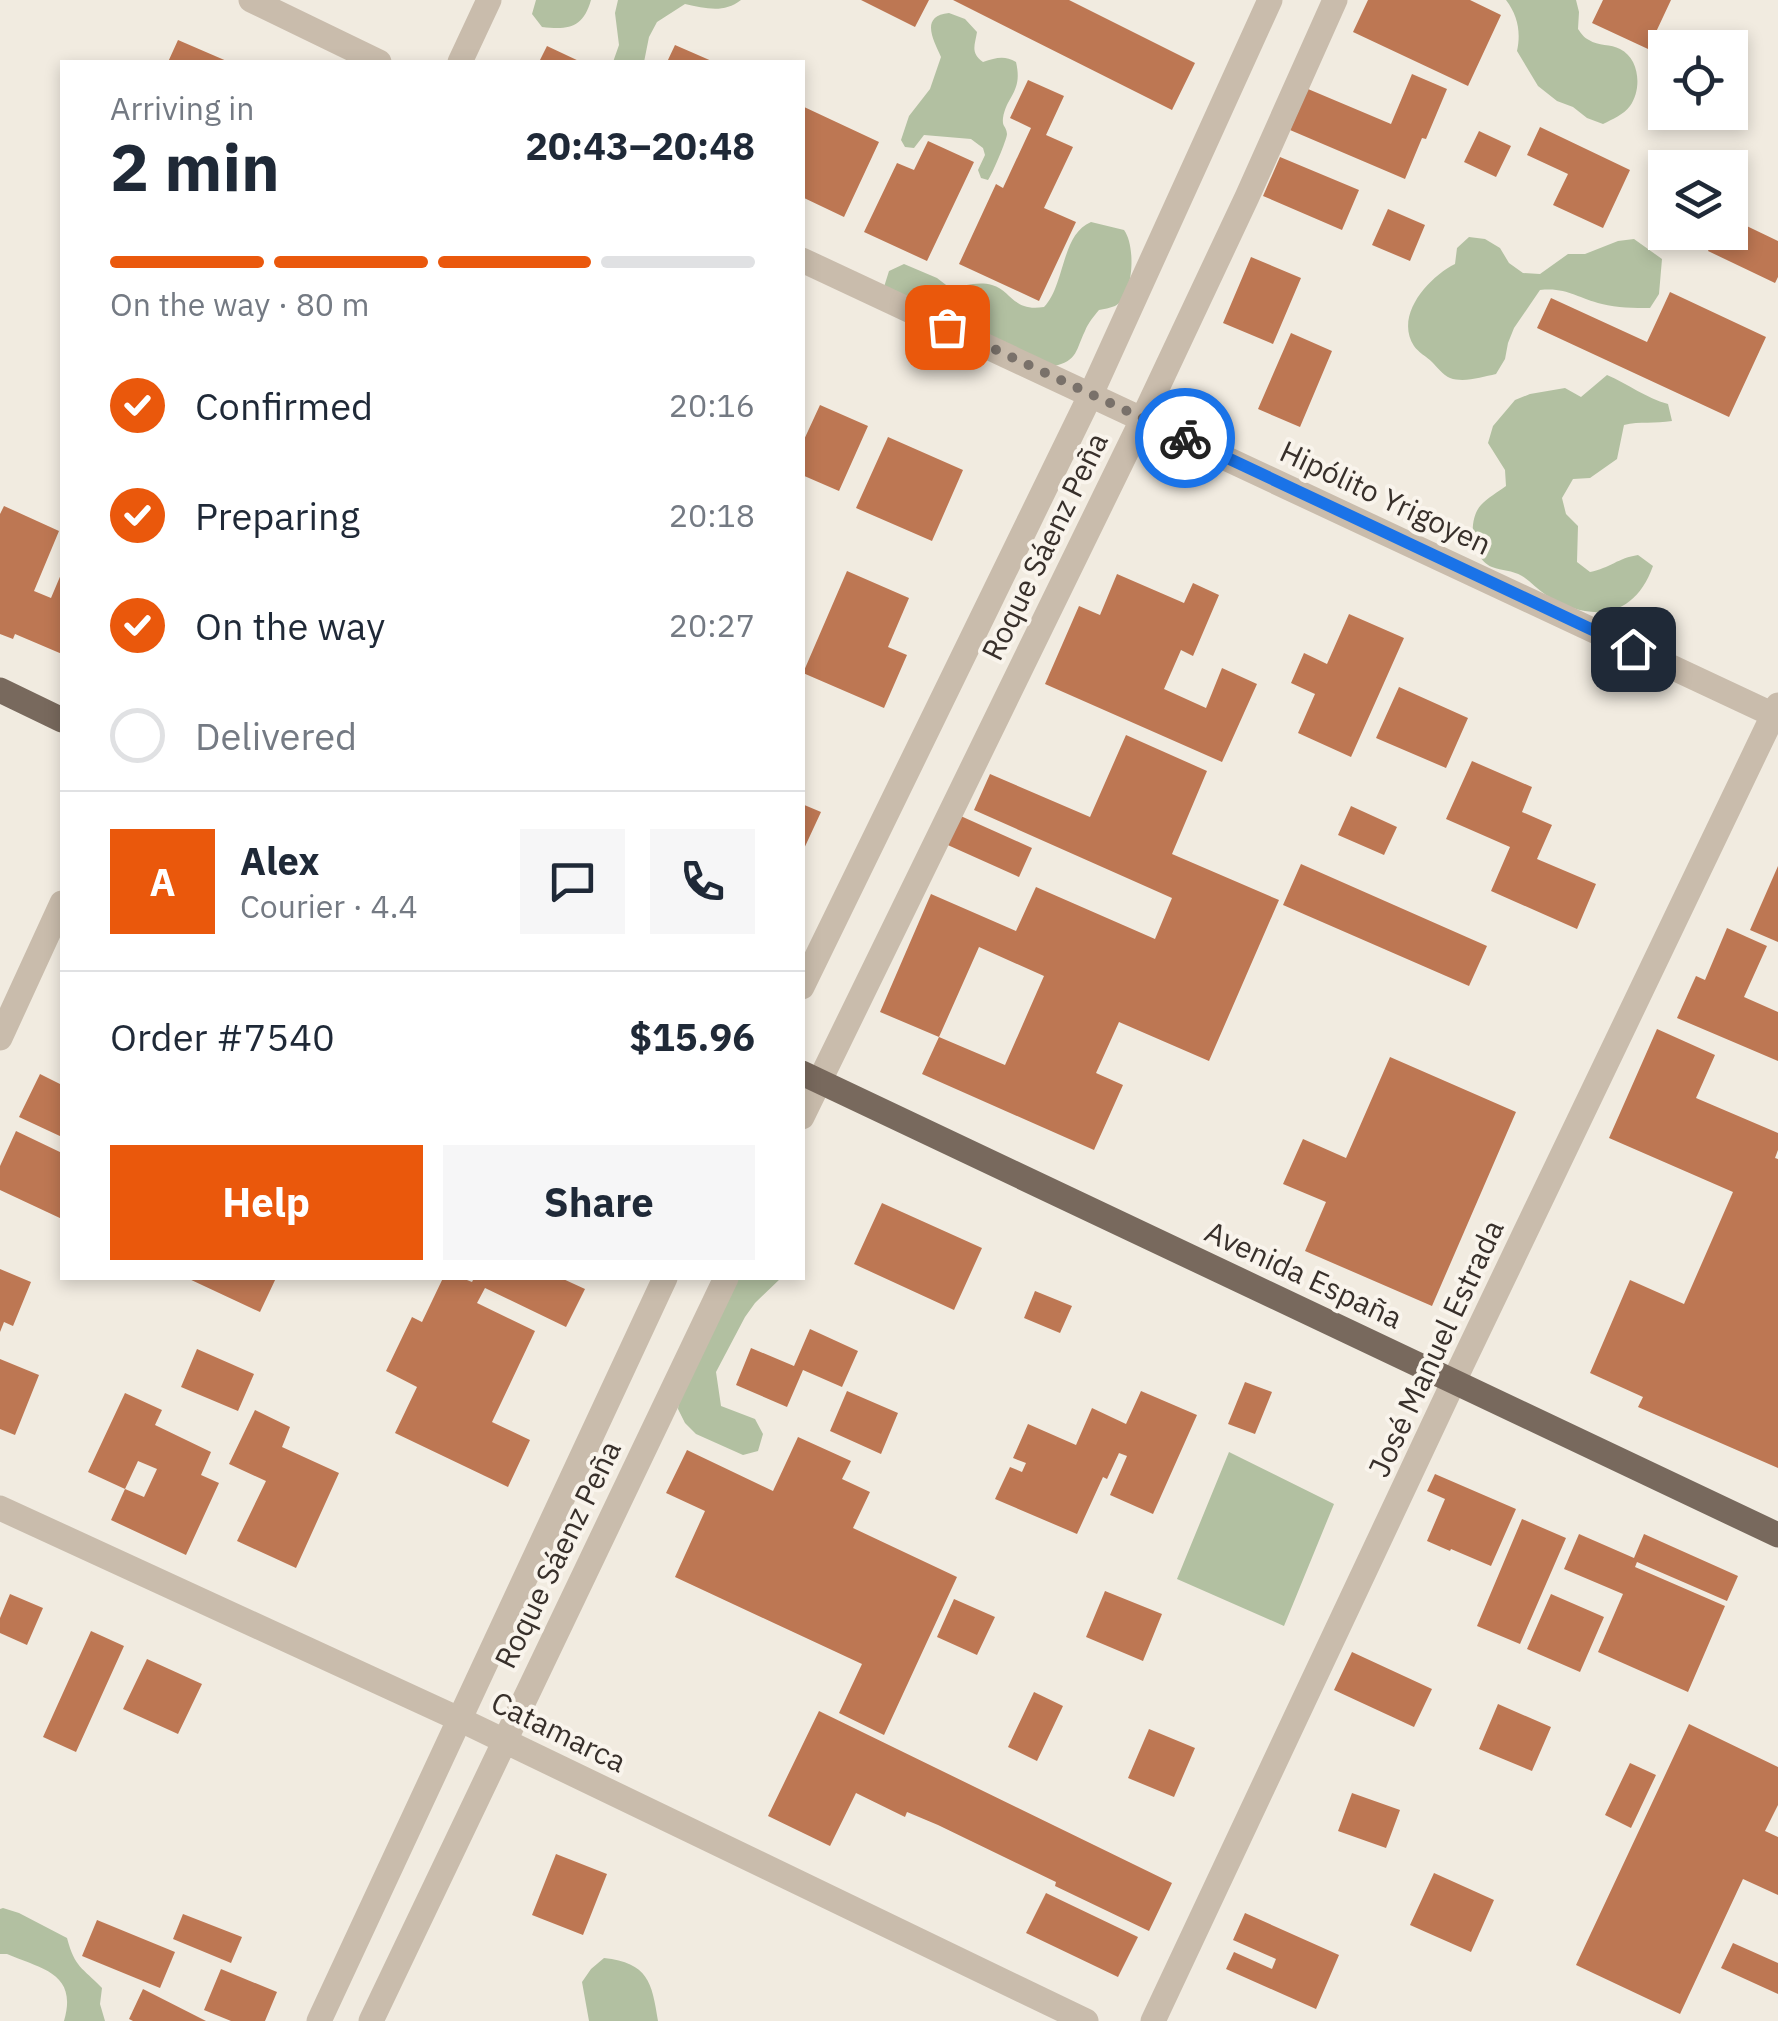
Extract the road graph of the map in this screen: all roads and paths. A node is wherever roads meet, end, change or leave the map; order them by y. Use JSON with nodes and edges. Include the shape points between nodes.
{"nodes":[{"id":1,"x":251,"y":0,"type":"edge"},
{"id":2,"x":489,"y":0,"type":"edge"},
{"id":3,"x":1270,"y":0,"type":"edge"},
{"id":4,"x":1335,"y":0,"type":"edge"},
{"id":5,"x":374,"y":60,"type":"edge"},
{"id":6,"x":461,"y":60,"type":"edge"},
{"id":7,"x":805,"y":261,"type":"edge"},
{"id":8,"x":1091,"y":394,"type":"junction"},
{"id":9,"x":1142,"y":418,"type":"junction"},
{"id":10,"x":0,"y":690,"type":"edge"},
{"id":11,"x":1776,"y":712,"type":"edge"},
{"id":12,"x":60,"y":719,"type":"edge"},
{"id":13,"x":60,"y":907,"type":"edge"},
{"id":14,"x":805,"y":981,"type":"edge"},
{"id":15,"x":0,"y":1038,"type":"edge"},
{"id":16,"x":811,"y":1077,"type":"edge"},
{"id":17,"x":805,"y":1104,"type":"edge"},
{"id":18,"x":664,"y":1280,"type":"edge"},
{"id":19,"x":725,"y":1280,"type":"edge"},
{"id":20,"x":1454,"y":1381,"type":"junction"},
{"id":21,"x":0,"y":1508,"type":"edge"},
{"id":22,"x":1778,"y":1535,"type":"edge"},
{"id":23,"x":460,"y":1720,"type":"junction"},
{"id":24,"x":504,"y":1740,"type":"junction"},
{"id":25,"x":319,"y":2021,"type":"edge"},
{"id":26,"x":370,"y":2021,"type":"edge"},
{"id":27,"x":1086,"y":2021,"type":"edge"},
{"id":28,"x":1153,"y":2021,"type":"edge"}],
"edges":[{"from":1,"to":5,"type":"street"},
{"from":2,"to":6,"type":"street"},
{"from":3,"to":8,"type":"street","name":"Roque Sáenz Peña"},
{"from":4,"to":9,"type":"street","name":"Roque Sáenz Peña"},
{"from":7,"to":8,"type":"street","name":"Hipólito Yrigoyen"},
{"from":8,"to":9,"type":"street","name":"Hipólito Yrigoyen"},
{"from":8,"to":14,"type":"street","name":"Roque Sáenz Peña"},
{"from":9,"to":11,"type":"street","name":"Hipólito Yrigoyen"},
{"from":9,"to":16,"type":"street","name":"Roque Sáenz Peña"},
{"from":10,"to":12,"type":"main road"},
{"from":11,"to":20,"type":"street","name":"José Manuel Estrada"},
{"from":13,"to":15,"type":"street"},
{"from":16,"to":17,"type":"street","name":"Roque Sáenz Peña"},
{"from":16,"to":20,"type":"main road","name":"Avenida España"},
{"from":18,"to":23,"type":"street","name":"Roque Sáenz Peña"},
{"from":19,"to":24,"type":"street","name":"Roque Sáenz Peña"},
{"from":20,"to":22,"type":"main road","name":"Avenida España"},
{"from":20,"to":28,"type":"street","name":"José Manuel Estrada"},
{"from":21,"to":23,"type":"street","name":"Catamarca"},
{"from":23,"to":24,"type":"street","name":"Catamarca"},
{"from":23,"to":25,"type":"street","name":"Roque Sáenz Peña"},
{"from":24,"to":26,"type":"street","name":"Roque Sáenz Peña"},
{"from":24,"to":27,"type":"street","name":"Catamarca"}]}
